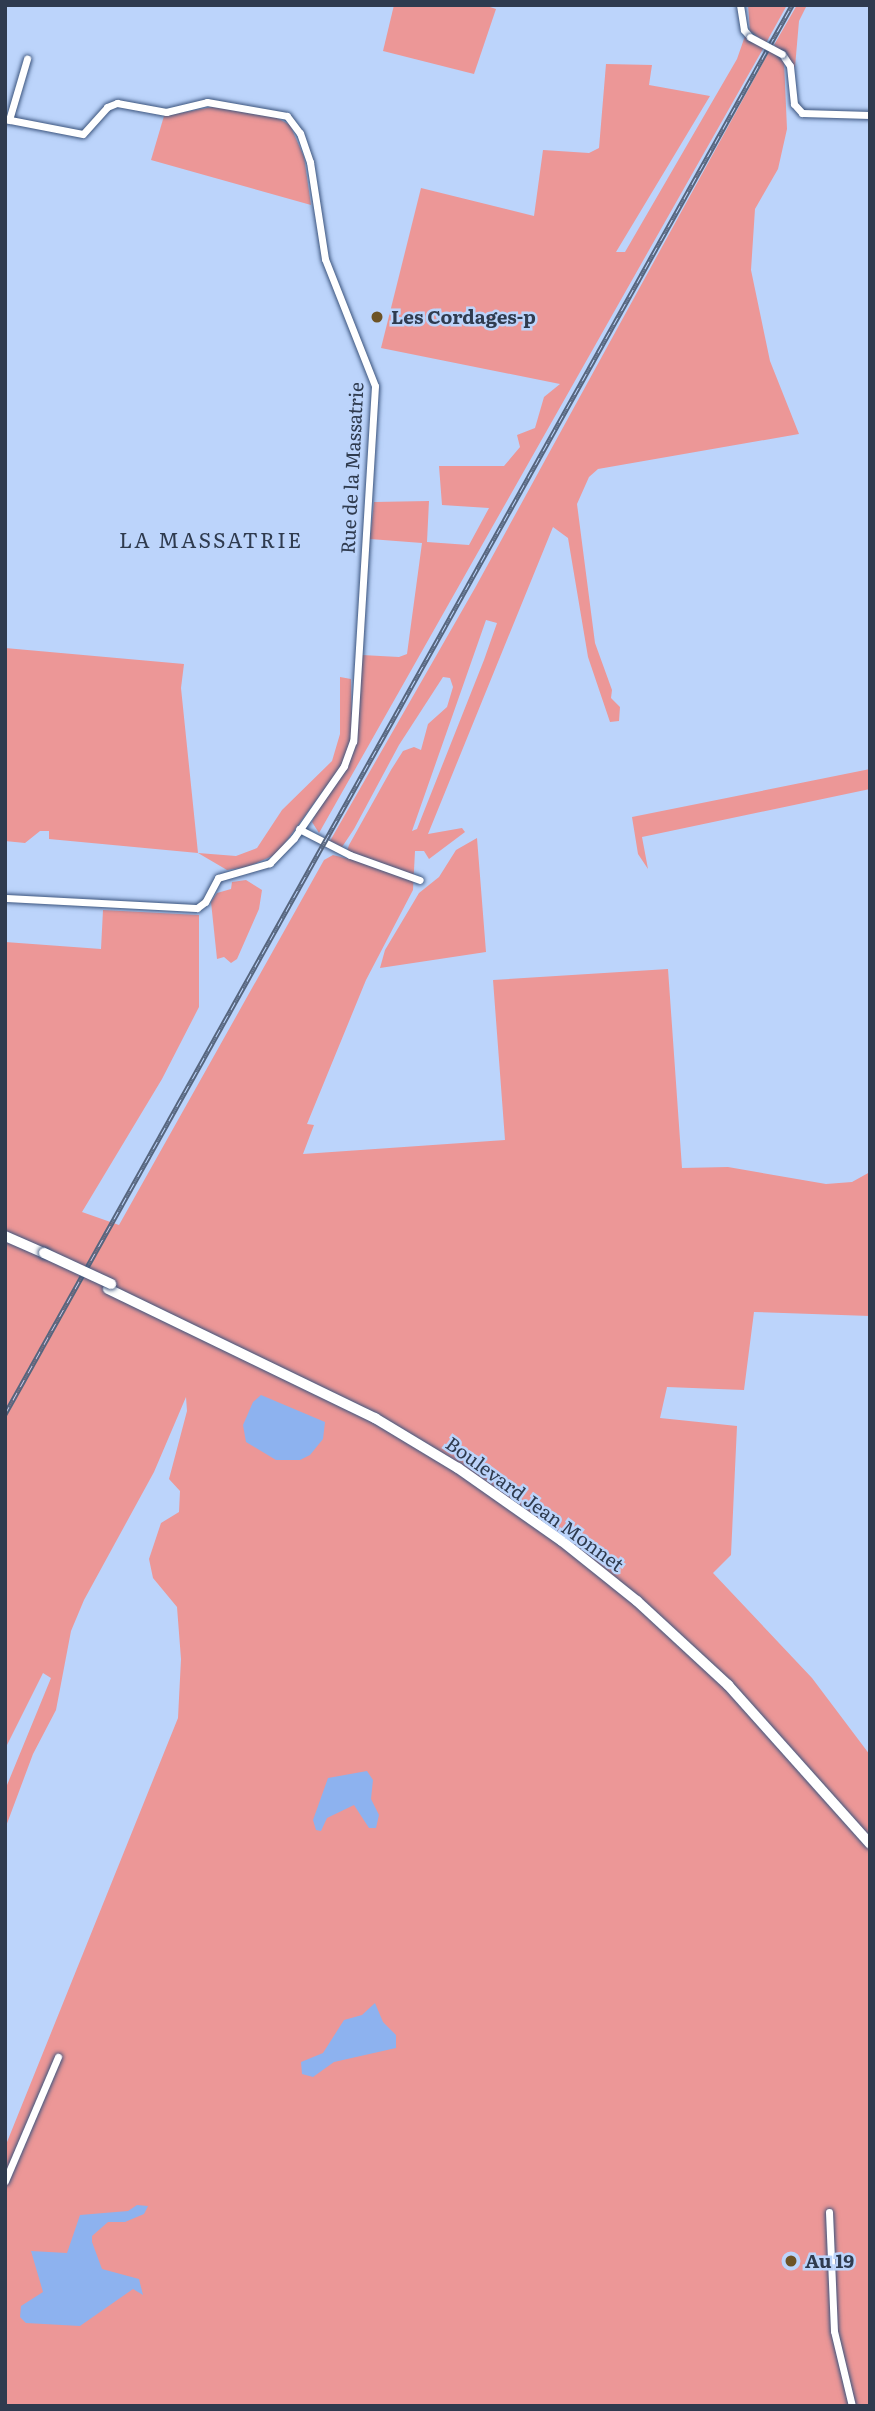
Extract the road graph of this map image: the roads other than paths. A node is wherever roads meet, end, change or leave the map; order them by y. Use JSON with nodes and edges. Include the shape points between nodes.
{"nodes":[{"id":1,"x":740,"y":5,"type":"edge"},
{"id":2,"x":27,"y":59,"type":"dead end"},
{"id":3,"x":870,"y":115,"type":"edge"},
{"id":4,"x":7,"y":120,"type":"edge"},
{"id":5,"x":299,"y":829,"type":"junction"},
{"id":6,"x":420,"y":880,"type":"dead end"},
{"id":7,"x":5,"y":898,"type":"edge"},
{"id":8,"x":5,"y":1236,"type":"edge"},
{"id":9,"x":5,"y":1242,"type":"edge"},
{"id":10,"x":43,"y":1256,"type":"junction"},
{"id":11,"x":110,"y":1286,"type":"junction"},
{"id":12,"x":870,"y":1836,"type":"edge"},
{"id":13,"x":870,"y":1844,"type":"edge"},
{"id":14,"x":58,"y":2057,"type":"dead end"},
{"id":15,"x":5,"y":2181,"type":"edge"},
{"id":16,"x":829,"y":2212,"type":"dead end"},
{"id":17,"x":852,"y":2406,"type":"edge"}],
"edges":[{"from":1,"to":3,"type":"street","bridge":true,"via":[[744,30],[782,54],[790,66],[794,104],[802,113]]},
{"from":2,"to":4,"type":"street"},
{"from":4,"to":5,"type":"street","name":"Rue de la Massatrie","via":[[83,134],[107,107],[117,103],[166,112],[207,102],[279,112],[292,120],[300,133],[310,163],[325,259],[375,386],[353,741],[344,766]]},
{"from":5,"to":6,"type":"street","via":[[351,855]]},
{"from":5,"to":7,"type":"street","via":[[270,863],[218,878],[197,908]]},
{"from":8,"to":10,"type":"main road"},
{"from":9,"to":10,"type":"main road"},
{"from":10,"to":11,"type":"main road"},
{"from":11,"to":12,"type":"main road","name":"Boulevard Jean Monnet","via":[[355,1401],[520,1503],[600,1563],[717,1667],[788,1740]]},
{"from":11,"to":13,"type":"main road","name":"Boulevard Jean Monnet","via":[[352,1405],[516,1508],[588,1561],[705,1663],[785,1744]]},
{"from":14,"to":15,"type":"street"},
{"from":16,"to":17,"type":"street","via":[[834,2331]]}]}
